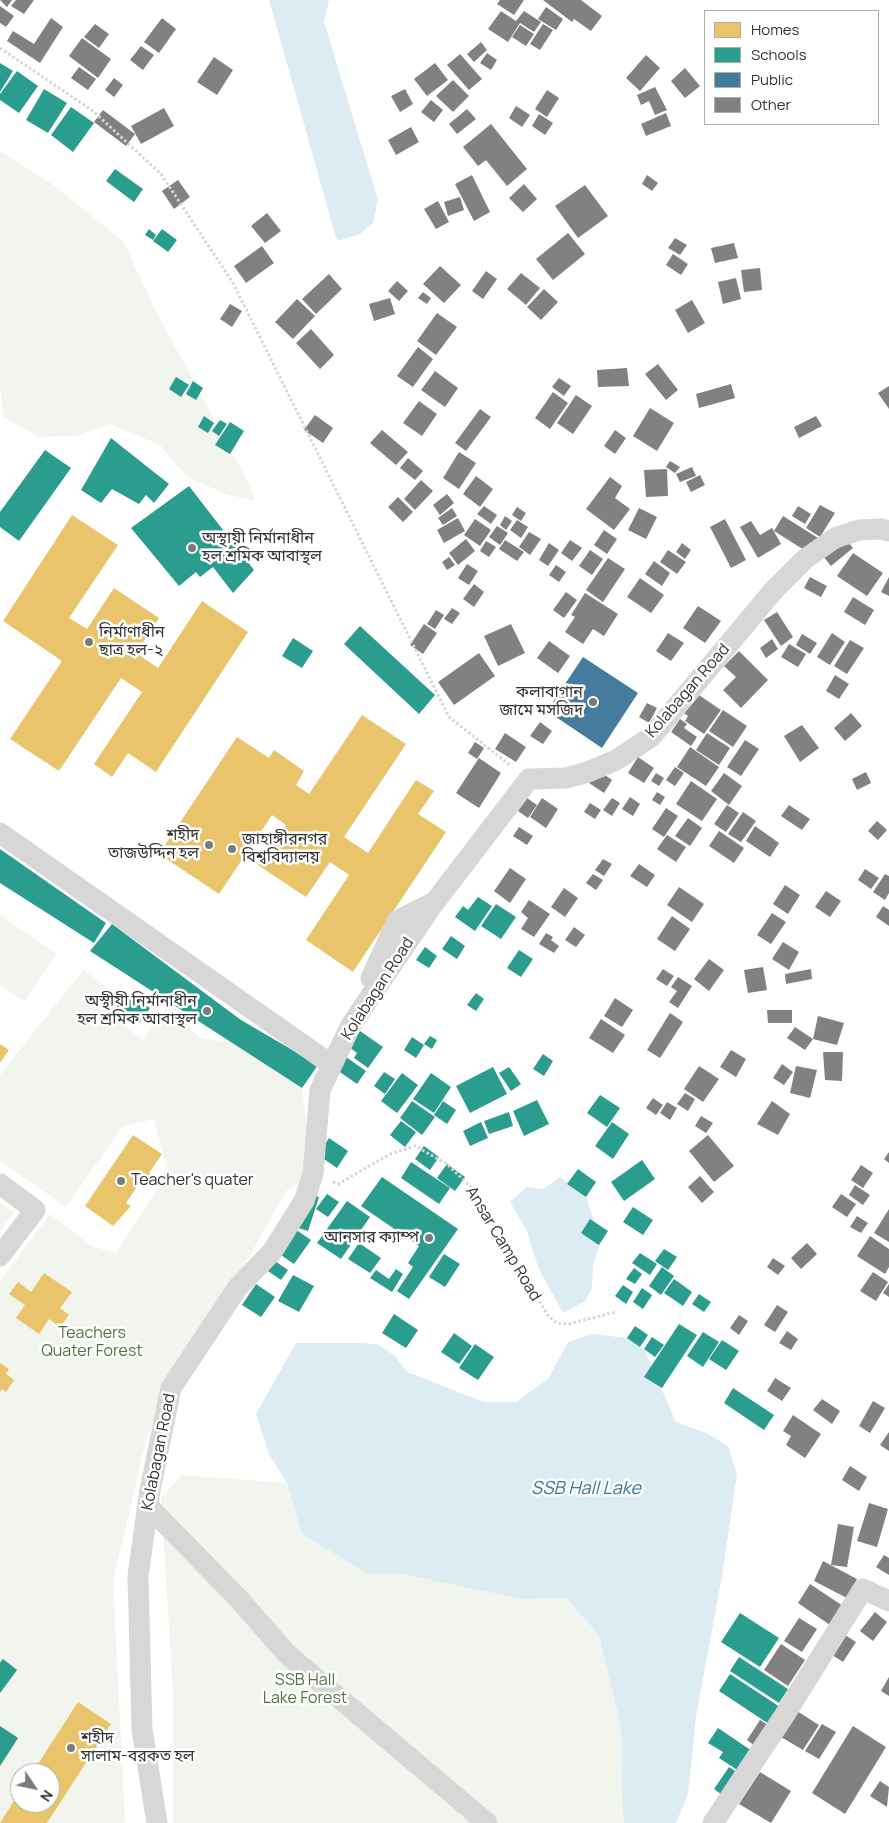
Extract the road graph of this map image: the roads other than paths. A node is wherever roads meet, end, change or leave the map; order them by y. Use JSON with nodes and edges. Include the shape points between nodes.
{"nodes":[{"id":1,"x":889,"y":531,"type":"edge"},
{"id":2,"x":0,"y":833,"type":"edge"},
{"id":3,"x":332,"y":1065,"type":"junction"},
{"id":4,"x":0,"y":1184,"type":"edge"},
{"id":5,"x":0,"y":1256,"type":"edge"},
{"id":6,"x":148,"y":1506,"type":"junction"},
{"id":7,"x":889,"y":1601,"type":"edge"},
{"id":8,"x":712,"y":1822,"type":"edge"},
{"id":9,"x":157,"y":1823,"type":"edge"},
{"id":10,"x":487,"y":1823,"type":"edge"}],
"edges":[{"from":1,"to":3,"type":"street","name":"Kolabagan Road","via":[[859,530],[835,538],[804,559],[774,590],[651,737],[616,760],[588,772],[566,778],[528,779],[435,902],[351,1025]]},
{"from":2,"to":3,"type":"street"},
{"from":3,"to":6,"type":"street","name":"Kolabagan Road","via":[[320,1090],[313,1174],[304,1201],[272,1252],[238,1287],[171,1388]]},
{"from":4,"to":5,"type":"street","via":[[35,1210]]},
{"from":6,"to":9,"type":"street","name":"Kolabagan Road","via":[[138,1576],[142,1729]]},
{"from":6,"to":10,"type":"street","via":[[237,1597],[287,1654]]},
{"from":7,"to":8,"type":"street","via":[[863,1590],[784,1716]]}]}
